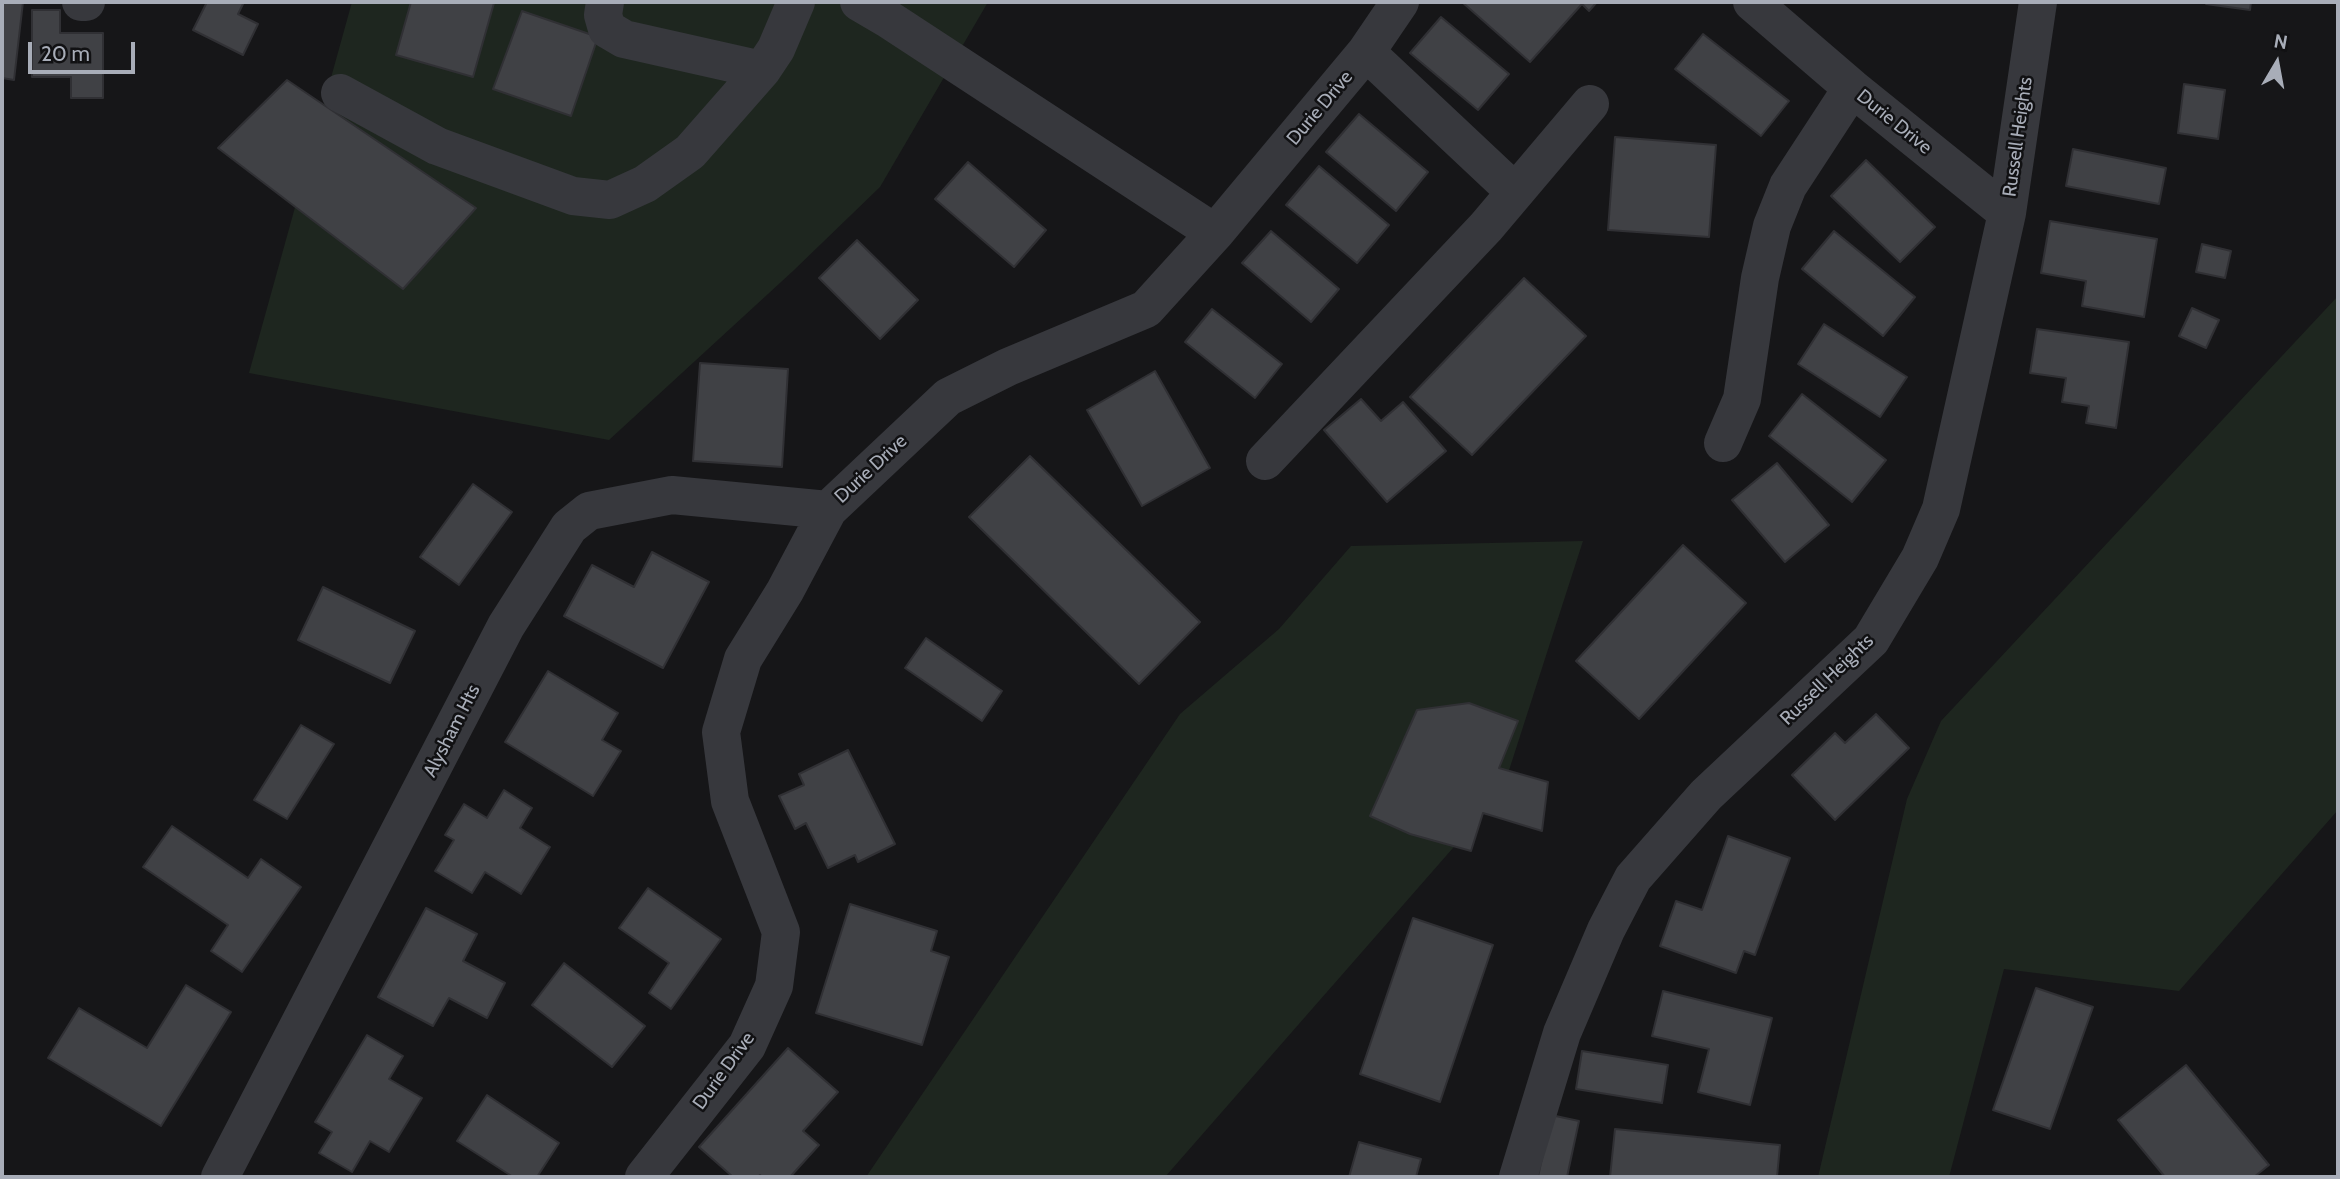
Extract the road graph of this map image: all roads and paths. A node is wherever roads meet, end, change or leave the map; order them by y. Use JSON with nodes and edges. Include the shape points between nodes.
{"nodes":[{"id":1,"x":80,"y":2,"type":"edge"},
{"id":2,"x":86,"y":2,"type":"edge"},
{"id":3,"x":605,"y":2,"type":"edge"},
{"id":4,"x":796,"y":2,"type":"edge"},
{"id":5,"x":859,"y":2,"type":"edge"},
{"id":6,"x":1400,"y":2,"type":"edge"},
{"id":7,"x":1752,"y":2,"type":"edge"},
{"id":8,"x":2038,"y":2,"type":"edge"},
{"id":9,"x":1366,"y":52,"type":"junction"},
{"id":10,"x":762,"y":70,"type":"junction"},
{"id":11,"x":1852,"y":88,"type":"junction"},
{"id":12,"x":341,"y":93,"type":"dead end"},
{"id":13,"x":1590,"y":104,"type":"dead end"},
{"id":14,"x":1515,"y":192,"type":"junction"},
{"id":15,"x":2007,"y":213,"type":"junction"},
{"id":16,"x":1215,"y":233,"type":"junction"},
{"id":17,"x":1723,"y":443,"type":"dead end"},
{"id":18,"x":1265,"y":461,"type":"dead end"},
{"id":19,"x":828,"y":510,"type":"junction"},
{"id":20,"x":220,"y":1177,"type":"edge"},
{"id":21,"x":644,"y":1177,"type":"edge"},
{"id":22,"x":1518,"y":1177,"type":"edge"}],
"edges":[{"from":1,"to":2,"type":"street"},
{"from":3,"to":10,"type":"street","via":[[607,29],[624,39]]},
{"from":4,"to":10,"type":"street"},
{"from":5,"to":16,"type":"street"},
{"from":6,"to":9,"type":"street","name":"Durie Drive"},
{"from":7,"to":11,"type":"street","name":"Durie Drive"},
{"from":8,"to":15,"type":"street","name":"Russell Heights"},
{"from":9,"to":14,"type":"street"},
{"from":9,"to":16,"type":"street","name":"Durie Drive"},
{"from":10,"to":12,"type":"street","via":[[690,152],[645,184],[610,200],[573,196],[437,146]]},
{"from":11,"to":15,"type":"street","name":"Durie Drive"},
{"from":11,"to":17,"type":"street","via":[[1788,186],[1772,226],[1742,399]]},
{"from":13,"to":14,"type":"street"},
{"from":14,"to":18,"type":"street"},
{"from":15,"to":22,"type":"street","name":"Russell Heights","via":[[1941,509],[1920,558],[1871,640],[1706,795],[1633,878],[1562,1033]]},
{"from":16,"to":19,"type":"street","name":"Durie Drive","via":[[1146,309],[948,397]]},
{"from":19,"to":20,"type":"street","name":"Alysham Hts","via":[[672,495],[589,511],[569,527],[506,626]]},
{"from":19,"to":21,"type":"street","name":"Durie Drive","via":[[743,659],[720,732],[730,801],[781,932],[774,986],[747,1046]]}]}
